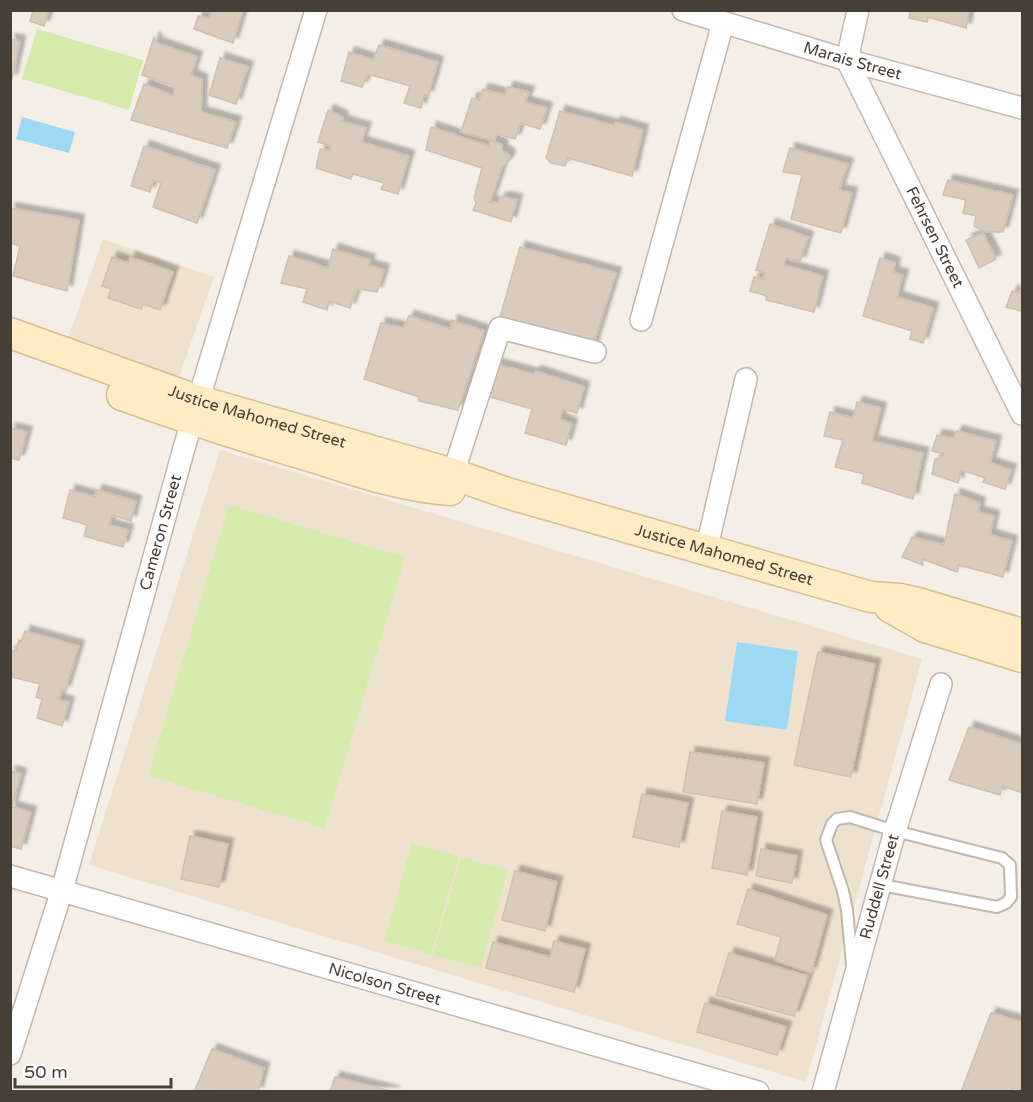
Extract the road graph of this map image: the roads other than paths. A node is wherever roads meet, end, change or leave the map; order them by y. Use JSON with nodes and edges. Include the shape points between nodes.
{"nodes":[{"id":1,"x":316,"y":10,"type":"edge"},
{"id":2,"x":683,"y":10,"type":"edge"},
{"id":3,"x":858,"y":10,"type":"edge"},
{"id":4,"x":723,"y":23,"type":"junction"},
{"id":5,"x":847,"y":60,"type":"junction"},
{"id":6,"x":1023,"y":108,"type":"edge"},
{"id":7,"x":641,"y":320,"type":"dead end"},
{"id":8,"x":10,"y":333,"type":"edge"},
{"id":9,"x":596,"y":352,"type":"dead end"},
{"id":10,"x":10,"y":353,"type":"edge"},
{"id":11,"x":746,"y":379,"type":"dead end"},
{"id":12,"x":196,"y":411,"type":"junction"},
{"id":13,"x":1023,"y":414,"type":"edge"},
{"id":14,"x":453,"y":474,"type":"junction"},
{"id":15,"x":507,"y":493,"type":"junction"},
{"id":16,"x":706,"y":551,"type":"junction"},
{"id":17,"x":871,"y":597,"type":"junction"},
{"id":18,"x":1023,"y":634,"type":"edge"},
{"id":19,"x":1023,"y":657,"type":"edge"},
{"id":20,"x":941,"y":684,"type":"dead end"},
{"id":21,"x":896,"y":831,"type":"junction"},
{"id":22,"x":10,"y":876,"type":"edge"},
{"id":23,"x":882,"y":885,"type":"junction"},
{"id":24,"x":62,"y":890,"type":"junction"},
{"id":25,"x":853,"y":985,"type":"junction"},
{"id":26,"x":10,"y":1054,"type":"edge"},
{"id":27,"x":758,"y":1092,"type":"edge"},
{"id":28,"x":823,"y":1092,"type":"edge"}],
"edges":[{"from":1,"to":12,"type":"street","name":"Cameron Street"},
{"from":2,"to":4,"type":"street","name":"Marais Street"},
{"from":3,"to":5,"type":"street"},
{"from":4,"to":5,"type":"street","name":"Marais Street"},
{"from":4,"to":7,"type":"street"},
{"from":5,"to":6,"type":"street","name":"Marais Street"},
{"from":5,"to":13,"type":"street","name":"Fehrsen Street"},
{"from":8,"to":12,"type":"main road","name":"Justice Mahomed Street"},
{"from":9,"to":14,"type":"street","via":[[500,328]]},
{"from":10,"to":12,"type":"main road","name":"Justice Mahomed Street"},
{"from":11,"to":16,"type":"street"},
{"from":12,"to":14,"type":"main road","name":"Justice Mahomed Street"},
{"from":12,"to":15,"type":"main road","name":"Justice Mahomed Street","via":[[406,483]]},
{"from":12,"to":24,"type":"street","name":"Cameron Street"},
{"from":14,"to":15,"type":"main road","name":"Justice Mahomed Street"},
{"from":15,"to":16,"type":"main road","name":"Justice Mahomed Street"},
{"from":16,"to":17,"type":"main road","name":"Justice Mahomed Street"},
{"from":17,"to":18,"type":"main road","name":"Justice Mahomed Street","via":[[918,603]]},
{"from":17,"to":19,"type":"main road","name":"Justice Mahomed Street","via":[[925,627]]},
{"from":20,"to":21,"type":"street","name":"Ruddell Street"},
{"from":21,"to":23,"type":"street","name":"Ruddell Street"},
{"from":21,"to":23,"type":"lane","via":[[1002,858],[1010,865],[1011,897],[998,907]]},
{"from":21,"to":25,"type":"lane","via":[[850,817],[837,819],[828,832],[826,840],[847,910]]},
{"from":22,"to":24,"type":"street","name":"Nicolson Street"},
{"from":23,"to":25,"type":"street","name":"Ruddell Street"},
{"from":24,"to":26,"type":"street","name":"Cameron Street"},
{"from":24,"to":27,"type":"street","name":"Nicolson Street"},
{"from":25,"to":28,"type":"street","name":"Ruddell Street"}]}
